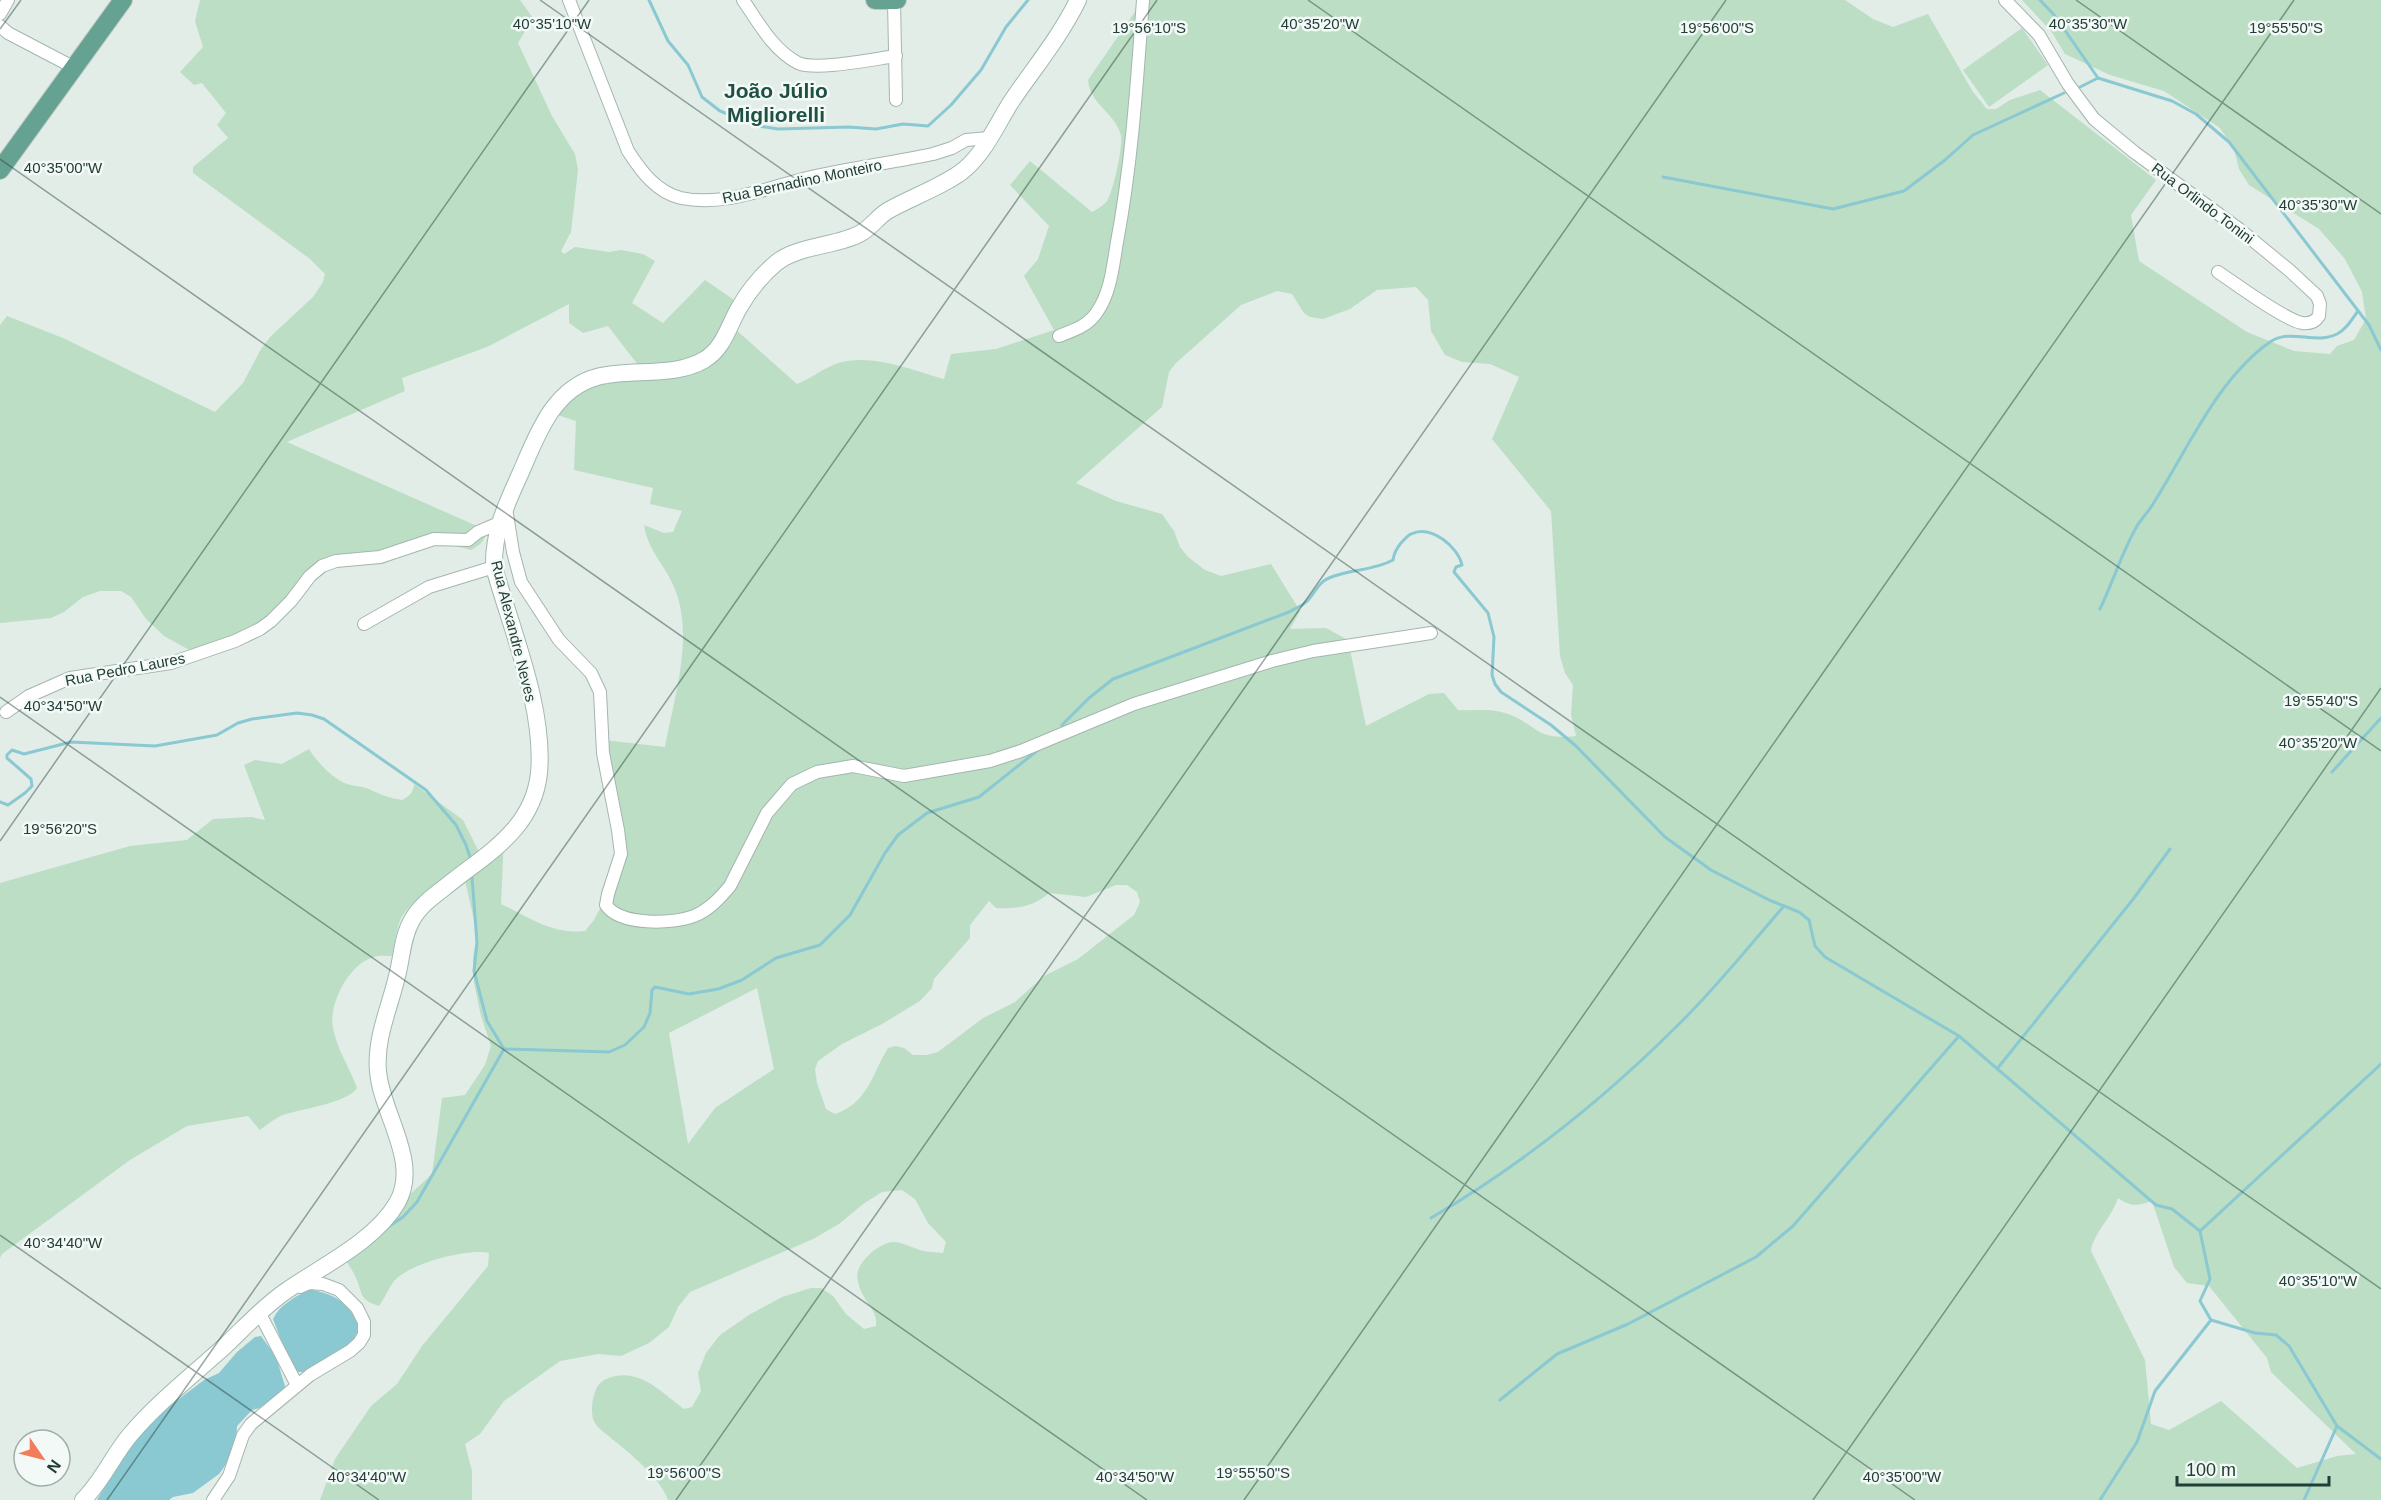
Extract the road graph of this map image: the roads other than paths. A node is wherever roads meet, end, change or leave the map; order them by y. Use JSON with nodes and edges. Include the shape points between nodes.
{"nodes":[{"id":1,"x":8,"y":0,"type":"edge"},
{"id":2,"x":123,"y":0,"type":"edge"},
{"id":3,"x":569,"y":0,"type":"edge"},
{"id":4,"x":743,"y":0,"type":"edge"},
{"id":5,"x":875,"y":0,"type":"edge"},
{"id":6,"x":896,"y":0,"type":"edge"},
{"id":7,"x":1078,"y":0,"type":"edge"},
{"id":8,"x":1143,"y":0,"type":"edge"},
{"id":9,"x":2005,"y":0,"type":"edge"},
{"id":10,"x":0,"y":14,"type":"edge"},
{"id":11,"x":0,"y":26,"type":"edge"},
{"id":12,"x":896,"y":56,"type":"junction"},
{"id":13,"x":74,"y":67,"type":"junction"},
{"id":14,"x":896,"y":100,"type":"dead end"},
{"id":15,"x":989,"y":138,"type":"junction"},
{"id":16,"x":0,"y":170,"type":"edge"},
{"id":17,"x":2218,"y":272,"type":"dead end"},
{"id":18,"x":1059,"y":336,"type":"dead end"},
{"id":19,"x":506,"y":505,"type":"junction"},
{"id":20,"x":499,"y":523,"type":"junction"},
{"id":21,"x":494,"y":567,"type":"junction"},
{"id":22,"x":364,"y":624,"type":"dead end"},
{"id":23,"x":1431,"y":633,"type":"dead end"},
{"id":24,"x":6,"y":712,"type":"dead end"},
{"id":25,"x":282,"y":1294,"type":"junction"},
{"id":26,"x":260,"y":1314,"type":"junction"},
{"id":27,"x":297,"y":1385,"type":"junction"},
{"id":28,"x":83,"y":1500,"type":"edge"},
{"id":29,"x":213,"y":1500,"type":"edge"}],
"edges":[{"from":1,"to":10,"type":"street"},
{"from":2,"to":13,"type":"main road"},
{"from":3,"to":15,"type":"street","name":"Rua Bernadino Monteiro","via":[[628,151],[653,184],[680,197],[700,201],[729,198],[933,154],[966,140]]},
{"from":4,"to":12,"type":"street","via":[[777,47],[804,65]]},
{"from":5,"to":6,"type":"main road"},
{"from":6,"to":12,"type":"street"},
{"from":7,"to":15,"type":"street","via":[[1050,49]]},
{"from":8,"to":18,"type":"street","via":[[1125,202],[1109,287],[1089,322]]},
{"from":9,"to":17,"type":"street","name":"Rua Orlindo Tonini","via":[[2039,35],[2094,119],[2289,270],[2317,296],[2319,316],[2303,323],[2288,317]]},
{"from":11,"to":13,"type":"street"},
{"from":12,"to":14,"type":"street"},
{"from":13,"to":16,"type":"main road"},
{"from":15,"to":19,"type":"street","name":"Rua Alexandre Neves","via":[[964,170],[883,213],[859,234],[777,262],[744,301],[724,339],[705,359],[685,368],[597,377],[574,387],[554,407],[537,434]]},
{"from":19,"to":20,"type":"street","name":"Rua Alexandre Neves"},
{"from":19,"to":23,"type":"street","via":[[521,582],[559,640],[591,673],[600,692],[603,753],[621,854],[606,905],[624,918],[681,921],[708,908],[730,886],[767,813],[783,793],[803,777],[817,772],[853,766],[904,776],[990,761],[1134,704],[1272,661]]},
{"from":20,"to":21,"type":"street","name":"Rua Alexandre Neves"},
{"from":20,"to":24,"type":"street","name":"Rua Pedro Laures","via":[[468,540],[434,539],[380,557],[327,564],[316,569],[271,621],[235,641],[171,663],[70,678],[29,696]]},
{"from":21,"to":22,"type":"street","via":[[429,587]]},
{"from":21,"to":25,"type":"street","name":"Rua Alexandre Neves","via":[[536,721],[537,786],[530,808],[505,841],[436,894],[412,920],[406,934],[378,1061],[384,1100],[405,1164],[404,1189],[385,1220],[367,1237]]},
{"from":25,"to":26,"type":"street"},
{"from":25,"to":27,"type":"street","via":[[309,1283],[331,1286],[348,1297],[364,1322],[359,1344]]},
{"from":26,"to":27,"type":"street"},
{"from":26,"to":28,"type":"street","via":[[144,1420]]},
{"from":27,"to":29,"type":"street","via":[[246,1431],[230,1476]]}]}
